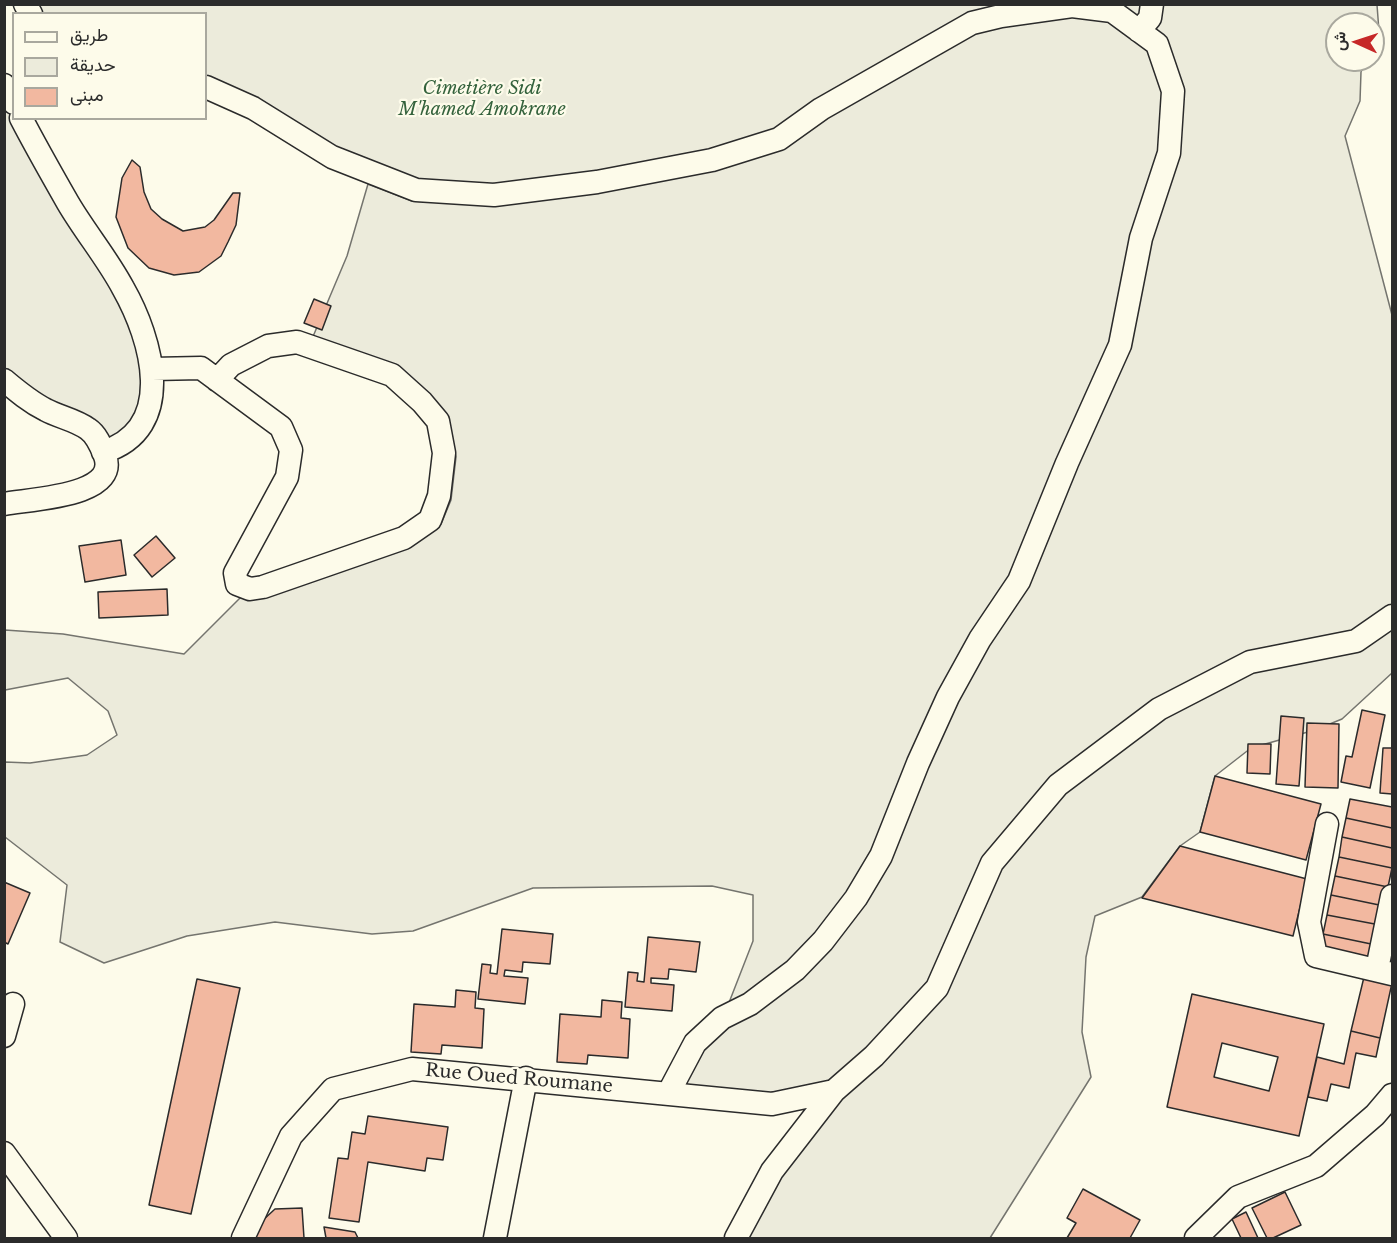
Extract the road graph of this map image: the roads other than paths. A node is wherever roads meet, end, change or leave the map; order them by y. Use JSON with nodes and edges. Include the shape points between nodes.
{"nodes":[{"id":1,"x":1152,"y":4,"type":"edge"},
{"id":2,"x":1139,"y":31,"type":"junction"},
{"id":3,"x":4,"y":85,"type":"edge"},
{"id":4,"x":207,"y":87,"type":"edge"},
{"id":5,"x":12,"y":99,"type":"edge"},
{"id":6,"x":22,"y":120,"type":"edge"},
{"id":7,"x":152,"y":369,"type":"junction"},
{"id":8,"x":4,"y":380,"type":"edge"},
{"id":9,"x":218,"y":380,"type":"junction"},
{"id":10,"x":103,"y":452,"type":"junction"},
{"id":11,"x":4,"y":504,"type":"edge"},
{"id":12,"x":1392,"y":616,"type":"edge"},
{"id":13,"x":1327,"y":824,"type":"dead end"},
{"id":14,"x":1392,"y":896,"type":"edge"},
{"id":15,"x":1385,"y":972,"type":"edge"},
{"id":16,"x":13,"y":1005,"type":"dead end"},
{"id":17,"x":4,"y":1036,"type":"edge"},
{"id":18,"x":526,"y":1078,"type":"junction"},
{"id":19,"x":834,"y":1091,"type":"junction"},
{"id":20,"x":668,"y":1094,"type":"junction"},
{"id":21,"x":1392,"y":1095,"type":"edge"},
{"id":22,"x":4,"y":1153,"type":"edge"},
{"id":23,"x":245,"y":1237,"type":"edge"},
{"id":24,"x":66,"y":1239,"type":"edge"},
{"id":25,"x":495,"y":1239,"type":"edge"},
{"id":26,"x":736,"y":1239,"type":"edge"},
{"id":27,"x":1196,"y":1239,"type":"edge"}],
"edges":[{"from":1,"to":2,"type":"street","via":[[1150,18]]},
{"from":2,"to":4,"type":"street","via":[[1112,11],[1072,6],[1035,9],[972,23],[820,109],[779,139],[712,160],[597,182],[494,195],[416,190],[332,158],[253,108]]},
{"from":2,"to":20,"type":"street","via":[[1157,44],[1173,92],[1168,153],[1141,238],[1120,345],[1020,581],[980,639],[948,697],[881,856],[856,898],[795,970],[750,1004],[722,1018],[695,1043]]},
{"from":3,"to":5,"type":"street"},
{"from":6,"to":7,"type":"street","via":[[69,205],[125,290]]},
{"from":7,"to":9,"type":"street","via":[[201,368]]},
{"from":7,"to":10,"type":"street","via":[[153,396],[136,434],[123,446]]},
{"from":8,"to":10,"type":"street","via":[[45,410],[88,428]]},
{"from":9,"to":9,"type":"street","via":[[281,427],[291,450],[287,477],[235,573],[237,584],[250,589],[263,587],[404,538],[430,520],[439,496],[444,453],[438,421],[392,375],[297,342],[268,346],[231,365]]},
{"from":10,"to":11,"type":"street","via":[[106,471],[98,482],[82,491]]},
{"from":12,"to":19,"type":"street","via":[[1356,641],[1250,662],[1159,709],[1058,785],[992,863],[938,988],[874,1056]]},
{"from":13,"to":15,"type":"street","via":[[1309,922],[1316,956]]},
{"from":14,"to":15,"type":"street"},
{"from":16,"to":17,"type":"street"},
{"from":18,"to":20,"type":"street","name":"Rue Oued Roumane"},
{"from":18,"to":23,"type":"street","name":"Rue Oued Roumane","via":[[412,1069],[333,1089],[291,1136]]},
{"from":18,"to":25,"type":"street"},
{"from":19,"to":20,"type":"street","name":"Rue Oued Roumane","via":[[772,1104]]},
{"from":19,"to":26,"type":"street","via":[[772,1171]]},
{"from":21,"to":27,"type":"street","via":[[1375,1115],[1316,1166],[1238,1197]]},
{"from":22,"to":24,"type":"street"}]}
